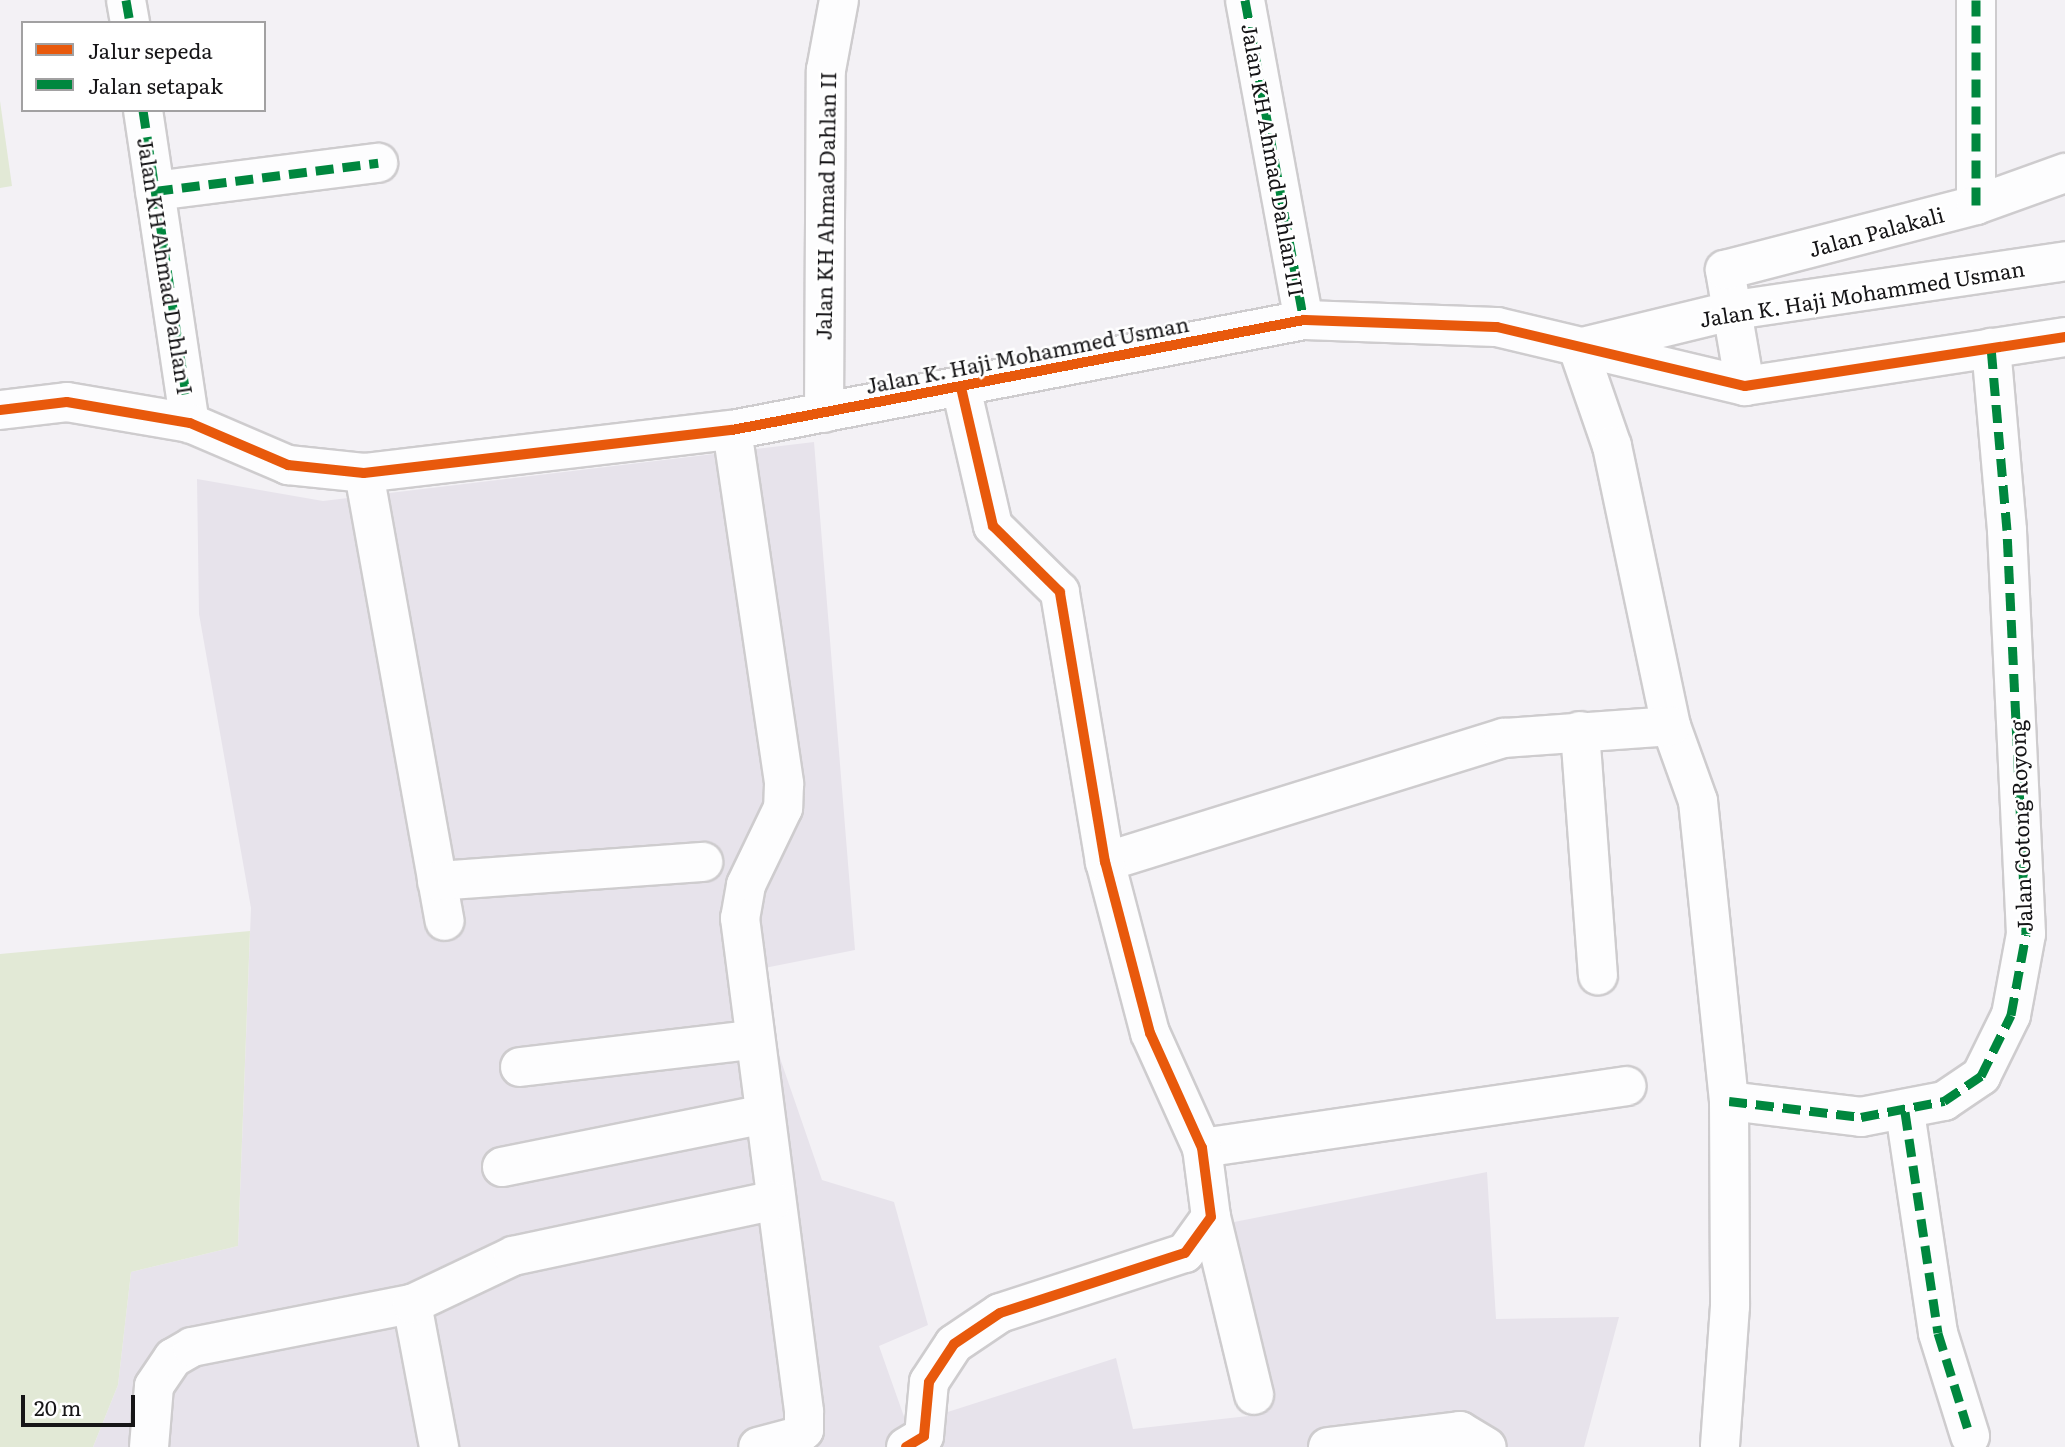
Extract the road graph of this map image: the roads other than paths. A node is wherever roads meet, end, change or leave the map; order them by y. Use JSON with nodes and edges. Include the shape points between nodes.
{"nodes":[{"id":1,"x":126,"y":0,"type":"edge"},
{"id":2,"x":839,"y":0,"type":"edge"},
{"id":3,"x":1245,"y":0,"type":"edge"},
{"id":4,"x":1976,"y":0,"type":"edge"},
{"id":5,"x":130,"y":21,"type":"edge"},
{"id":6,"x":143,"y":112,"type":"edge"},
{"id":7,"x":378,"y":163,"type":"dead end"},
{"id":8,"x":2065,"y":173,"type":"edge"},
{"id":9,"x":155,"y":191,"type":"junction"},
{"id":10,"x":1976,"y":205,"type":"junction"},
{"id":11,"x":2065,"y":261,"type":"edge"},
{"id":12,"x":1735,"y":310,"type":"junction"},
{"id":13,"x":1304,"y":320,"type":"junction"},
{"id":14,"x":2065,"y":337,"type":"edge"},
{"id":15,"x":1578,"y":348,"type":"junction"},
{"id":16,"x":1991,"y":348,"type":"junction"},
{"id":17,"x":1745,"y":386,"type":"junction"},
{"id":18,"x":961,"y":387,"type":"junction"},
{"id":19,"x":0,"y":410,"type":"edge"},
{"id":20,"x":824,"y":413,"type":"junction"},
{"id":21,"x":190,"y":423,"type":"junction"},
{"id":22,"x":732,"y":430,"type":"junction"},
{"id":23,"x":364,"y":473,"type":"junction"},
{"id":24,"x":1671,"y":726,"type":"junction"},
{"id":25,"x":1580,"y":731,"type":"junction"},
{"id":26,"x":703,"y":862,"type":"dead end"},
{"id":27,"x":1105,"y":862,"type":"junction"},
{"id":28,"x":437,"y":881,"type":"junction"},
{"id":29,"x":444,"y":921,"type":"dead end"},
{"id":30,"x":1598,"y":975,"type":"dead end"},
{"id":31,"x":751,"y":1041,"type":"junction"},
{"id":32,"x":520,"y":1067,"type":"dead end"},
{"id":33,"x":1627,"y":1086,"type":"dead end"},
{"id":34,"x":1729,"y":1101,"type":"junction"},
{"id":35,"x":1905,"y":1112,"type":"junction"},
{"id":36,"x":761,"y":1115,"type":"junction"},
{"id":37,"x":1202,"y":1148,"type":"junction"},
{"id":38,"x":502,"y":1167,"type":"dead end"},
{"id":39,"x":772,"y":1201,"type":"junction"},
{"id":40,"x":1211,"y":1217,"type":"junction"},
{"id":41,"x":412,"y":1304,"type":"junction"},
{"id":42,"x":1254,"y":1395,"type":"dead end"},
{"id":43,"x":1970,"y":1436,"type":"dead end"},
{"id":44,"x":149,"y":1447,"type":"edge"},
{"id":45,"x":439,"y":1447,"type":"edge"},
{"id":46,"x":758,"y":1447,"type":"edge"},
{"id":47,"x":906,"y":1447,"type":"edge"},
{"id":48,"x":1328,"y":1447,"type":"edge"},
{"id":49,"x":1487,"y":1447,"type":"edge"},
{"id":50,"x":1720,"y":1447,"type":"edge"}],
"edges":[{"from":1,"to":5,"type":"street"},
{"from":2,"to":20,"type":"street","name":"Jalan KH Ahmad Dahlan II","via":[[826,70]]},
{"from":3,"to":13,"type":"street","name":"Jalan KH Ahmad Dahlan III"},
{"from":4,"to":10,"type":"street"},
{"from":6,"to":9,"type":"street","name":"Jalan KH Ahmad Dahlan I"},
{"from":7,"to":9,"type":"street"},
{"from":8,"to":10,"type":"street","name":"Jalan Palakali"},
{"from":9,"to":21,"type":"street","name":"Jalan KH Ahmad Dahlan I"},
{"from":10,"to":12,"type":"street","name":"Jalan Palakali","via":[[1725,270]]},
{"from":11,"to":12,"type":"street","name":"Jalan K. Haji Mohammed Usman"},
{"from":12,"to":15,"type":"street","name":"Jalan K. Haji Mohammed Usman"},
{"from":12,"to":17,"type":"street"},
{"from":13,"to":15,"type":"street","name":"Jalan K. Haji Mohammed Usman","via":[[1497,327]]},
{"from":13,"to":18,"type":"street","name":"Jalan K. Haji Mohammed Usman"},
{"from":14,"to":16,"type":"street","name":"Jalan K. Haji Mohammed Usman"},
{"from":15,"to":17,"type":"street","name":"Jalan K. Haji Mohammed Usman"},
{"from":15,"to":24,"type":"street","via":[[1612,446]]},
{"from":16,"to":17,"type":"street","name":"Jalan K. Haji Mohammed Usman"},
{"from":16,"to":35,"type":"street","name":"Jalan Gotong Royong","via":[[2007,530],[2026,934],[2011,1015],[1981,1076],[1962,1094]]},
{"from":18,"to":20,"type":"street","name":"Jalan K. Haji Mohammed Usman"},
{"from":18,"to":27,"type":"street","via":[[993,526],[1060,592]]},
{"from":19,"to":21,"type":"street","name":"Jalan K. Haji Mohammed Usman","via":[[67,402]]},
{"from":20,"to":22,"type":"street","name":"Jalan K. Haji Mohammed Usman"},
{"from":21,"to":23,"type":"street","name":"Jalan K. Haji Mohammed Usman","via":[[288,465]]},
{"from":22,"to":23,"type":"street","name":"Jalan K. Haji Mohammed Usman"},
{"from":22,"to":31,"type":"street","via":[[784,784],[783,808],[746,885],[740,918]]},
{"from":23,"to":28,"type":"street"},
{"from":24,"to":25,"type":"street"},
{"from":24,"to":34,"type":"street","via":[[1698,801]]},
{"from":25,"to":27,"type":"street","via":[[1504,738]]},
{"from":25,"to":30,"type":"street"},
{"from":26,"to":28,"type":"street"},
{"from":27,"to":37,"type":"street","via":[[1150,1033]]},
{"from":28,"to":29,"type":"street"},
{"from":31,"to":32,"type":"street"},
{"from":31,"to":36,"type":"street"},
{"from":33,"to":37,"type":"street"},
{"from":34,"to":35,"type":"street","name":"Jalan Gotong Royong","via":[[1861,1117]]},
{"from":34,"to":50,"type":"street","via":[[1730,1306]]},
{"from":35,"to":43,"type":"street","via":[[1938,1333]]},
{"from":36,"to":38,"type":"street"},
{"from":36,"to":39,"type":"street"},
{"from":37,"to":40,"type":"street"},
{"from":39,"to":41,"type":"street","via":[[513,1256]]},
{"from":39,"to":46,"type":"street","via":[[804,1430]]},
{"from":40,"to":42,"type":"street"},
{"from":40,"to":47,"type":"street","via":[[1185,1254],[1000,1313],[954,1344],[929,1382],[924,1436]]},
{"from":41,"to":44,"type":"street","via":[[192,1346],[173,1358],[154,1386]]},
{"from":41,"to":45,"type":"street"},
{"from":48,"to":49,"type":"street","via":[[1460,1431]]}]}
